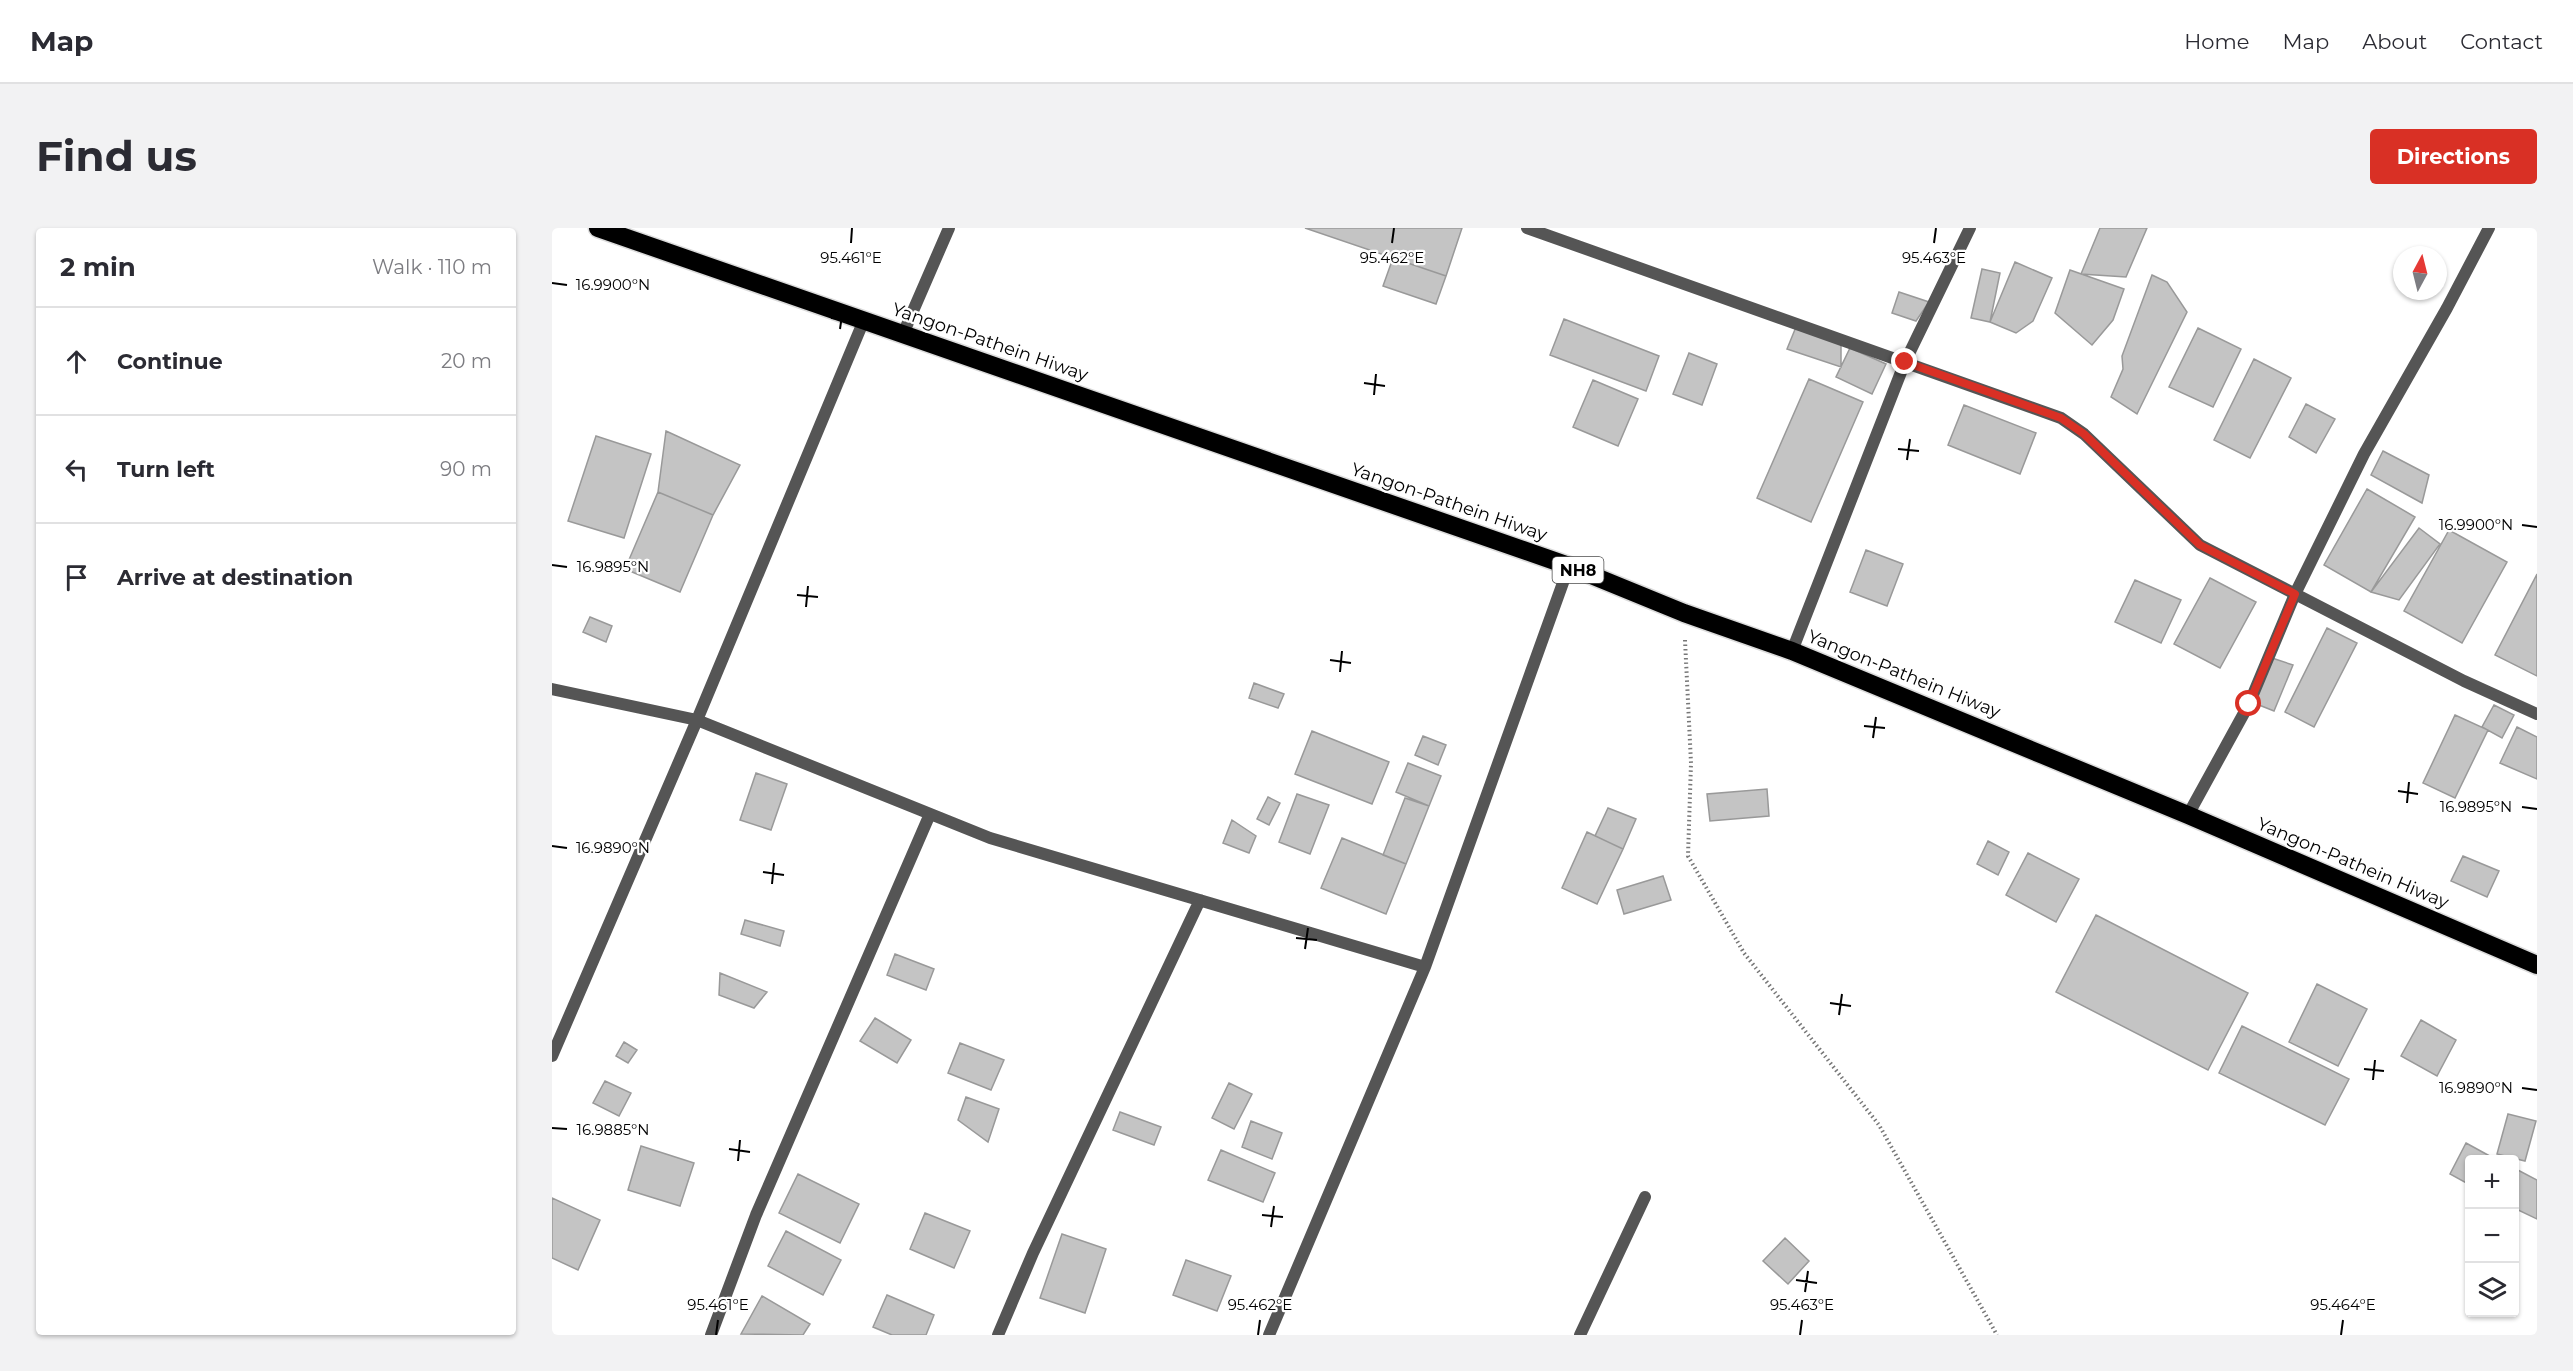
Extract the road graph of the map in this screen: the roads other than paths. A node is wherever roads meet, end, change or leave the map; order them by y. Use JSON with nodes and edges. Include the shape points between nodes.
{"nodes":[{"id":1,"x":598,"y":228,"type":"edge"},
{"id":2,"x":949,"y":228,"type":"edge"},
{"id":3,"x":1527,"y":228,"type":"edge"},
{"id":4,"x":1970,"y":228,"type":"edge"},
{"id":5,"x":2488,"y":228,"type":"edge"},
{"id":6,"x":864,"y":321,"type":"junction"},
{"id":7,"x":903,"y":334,"type":"junction"},
{"id":8,"x":1905,"y":362,"type":"junction"},
{"id":9,"x":1569,"y":566,"type":"junction"},
{"id":10,"x":2295,"y":594,"type":"junction"},
{"id":11,"x":1792,"y":651,"type":"junction"},
{"id":12,"x":552,"y":689,"type":"edge"},
{"id":13,"x":2537,"y":714,"type":"edge"},
{"id":14,"x":697,"y":720,"type":"junction"},
{"id":15,"x":930,"y":814,"type":"junction"},
{"id":16,"x":2188,"y":815,"type":"junction"},
{"id":17,"x":1200,"y":900,"type":"junction"},
{"id":18,"x":2537,"y":965,"type":"edge"},
{"id":19,"x":1425,"y":968,"type":"junction"},
{"id":20,"x":552,"y":1056,"type":"edge"},
{"id":21,"x":1645,"y":1197,"type":"dead end"},
{"id":22,"x":711,"y":1335,"type":"edge"},
{"id":23,"x":998,"y":1335,"type":"edge"},
{"id":24,"x":1269,"y":1335,"type":"edge"},
{"id":25,"x":1580,"y":1335,"type":"edge"}],
"edges":[{"from":1,"to":6,"type":"highway","name":"Yangon-Pathein Hiway","number":"NH8"},
{"from":2,"to":7,"type":"street"},
{"from":3,"to":8,"type":"street"},
{"from":4,"to":8,"type":"street"},
{"from":5,"to":10,"type":"street","via":[[2448,308],[2364,454]]},
{"from":6,"to":7,"type":"highway","name":"Yangon-Pathein Hiway","number":"NH8"},
{"from":6,"to":14,"type":"street"},
{"from":7,"to":9,"type":"highway","name":"Yangon-Pathein Hiway","number":"NH8"},
{"from":8,"to":10,"type":"street","via":[[2061,418],[2084,434],[2200,545]]},
{"from":8,"to":11,"type":"street"},
{"from":9,"to":11,"type":"highway","name":"Yangon-Pathein Hiway","number":"NH8"},
{"from":9,"to":19,"type":"street"},
{"from":10,"to":13,"type":"street"},
{"from":10,"to":16,"type":"street","via":[[2249,704]]},
{"from":11,"to":16,"type":"highway","name":"Yangon-Pathein Hiway","number":"NH8"},
{"from":12,"to":14,"type":"street"},
{"from":14,"to":15,"type":"street"},
{"from":14,"to":20,"type":"street"},
{"from":15,"to":17,"type":"street","via":[[990,838]]},
{"from":15,"to":22,"type":"street","via":[[756,1215]]},
{"from":16,"to":18,"type":"highway","name":"Yangon-Pathein Hiway","number":"NH8"},
{"from":17,"to":19,"type":"street"},
{"from":17,"to":23,"type":"street"},
{"from":19,"to":24,"type":"street"},
{"from":21,"to":25,"type":"street"}]}
